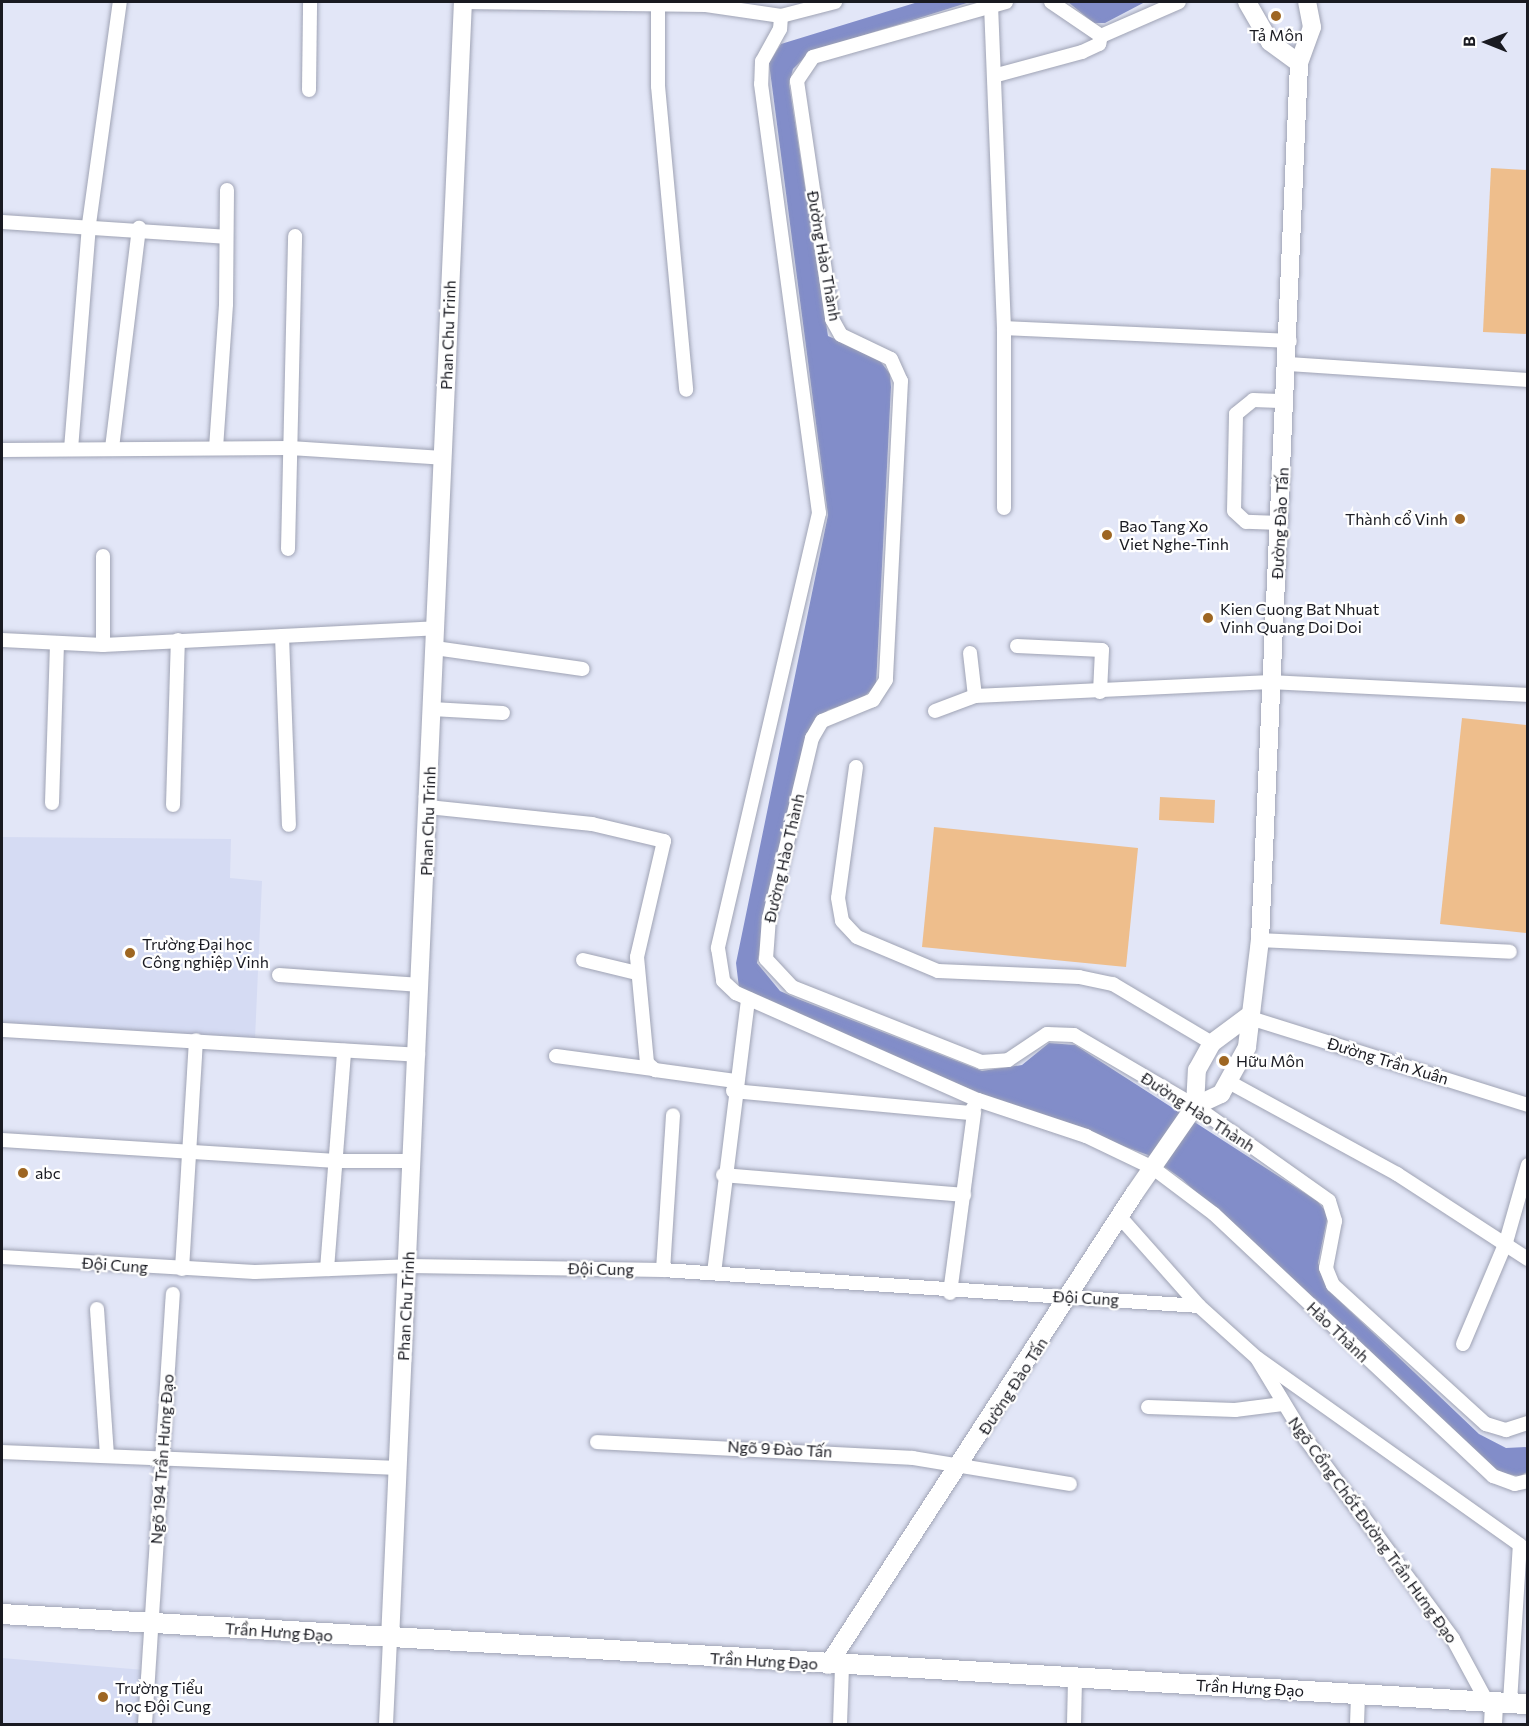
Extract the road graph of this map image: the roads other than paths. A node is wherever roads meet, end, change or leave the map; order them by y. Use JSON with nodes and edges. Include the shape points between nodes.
{"nodes":[{"id":1,"x":120,"y":2,"type":"edge"},
{"id":2,"x":310,"y":2,"type":"edge"},
{"id":3,"x":463,"y":2,"type":"edge"},
{"id":4,"x":835,"y":2,"type":"edge"},
{"id":5,"x":1006,"y":2,"type":"edge"},
{"id":6,"x":1051,"y":2,"type":"edge"},
{"id":7,"x":1179,"y":2,"type":"edge"},
{"id":8,"x":1247,"y":2,"type":"edge"},
{"id":9,"x":1307,"y":2,"type":"edge"},
{"id":10,"x":706,"y":3,"type":"edge"},
{"id":11,"x":591,"y":4,"type":"edge"},
{"id":12,"x":658,"y":4,"type":"junction"},
{"id":13,"x":991,"y":5,"type":"junction"},
{"id":14,"x":781,"y":16,"type":"junction"},
{"id":15,"x":1101,"y":36,"type":"junction"},
{"id":16,"x":1299,"y":63,"type":"junction"},
{"id":17,"x":997,"y":75,"type":"junction"},
{"id":18,"x":309,"y":90,"type":"dead end"},
{"id":19,"x":227,"y":190,"type":"dead end"},
{"id":20,"x":2,"y":222,"type":"edge"},
{"id":21,"x":89,"y":224,"type":"junction"},
{"id":22,"x":139,"y":228,"type":"junction"},
{"id":23,"x":295,"y":236,"type":"dead end"},
{"id":24,"x":225,"y":237,"type":"junction"},
{"id":25,"x":1004,"y":328,"type":"junction"},
{"id":26,"x":1290,"y":341,"type":"junction"},
{"id":27,"x":1288,"y":364,"type":"junction"},
{"id":28,"x":1527,"y":380,"type":"edge"},
{"id":29,"x":687,"y":390,"type":"dead end"},
{"id":30,"x":1287,"y":400,"type":"junction"},
{"id":31,"x":112,"y":448,"type":"junction"},
{"id":32,"x":216,"y":448,"type":"junction"},
{"id":33,"x":290,"y":448,"type":"junction"},
{"id":34,"x":71,"y":449,"type":"junction"},
{"id":35,"x":2,"y":450,"type":"edge"},
{"id":36,"x":443,"y":458,"type":"junction"},
{"id":37,"x":1004,"y":508,"type":"dead end"},
{"id":38,"x":1280,"y":523,"type":"junction"},
{"id":39,"x":288,"y":549,"type":"dead end"},
{"id":40,"x":103,"y":556,"type":"dead end"},
{"id":41,"x":436,"y":628,"type":"junction"},
{"id":42,"x":282,"y":636,"type":"junction"},
{"id":43,"x":2,"y":640,"type":"edge"},
{"id":44,"x":178,"y":640,"type":"junction"},
{"id":45,"x":57,"y":643,"type":"junction"},
{"id":46,"x":103,"y":645,"type":"junction"},
{"id":47,"x":1017,"y":646,"type":"dead end"},
{"id":48,"x":435,"y":648,"type":"junction"},
{"id":49,"x":970,"y":653,"type":"dead end"},
{"id":50,"x":583,"y":669,"type":"dead end"},
{"id":51,"x":1271,"y":682,"type":"junction"},
{"id":52,"x":1100,"y":692,"type":"junction"},
{"id":53,"x":1527,"y":695,"type":"edge"},
{"id":54,"x":975,"y":696,"type":"junction"},
{"id":55,"x":432,"y":709,"type":"junction"},
{"id":56,"x":935,"y":711,"type":"dead end"},
{"id":57,"x":503,"y":713,"type":"dead end"},
{"id":58,"x":856,"y":767,"type":"dead end"},
{"id":59,"x":52,"y":803,"type":"dead end"},
{"id":60,"x":173,"y":805,"type":"dead end"},
{"id":61,"x":428,"y":807,"type":"junction"},
{"id":62,"x":289,"y":825,"type":"dead end"},
{"id":63,"x":1260,"y":940,"type":"junction"},
{"id":64,"x":1510,"y":952,"type":"dead end"},
{"id":65,"x":583,"y":960,"type":"dead end"},
{"id":66,"x":637,"y":973,"type":"junction"},
{"id":67,"x":279,"y":975,"type":"dead end"},
{"id":68,"x":421,"y":985,"type":"junction"},
{"id":69,"x":748,"y":999,"type":"junction"},
{"id":70,"x":1247,"y":1017,"type":"junction"},
{"id":71,"x":2,"y":1030,"type":"edge"},
{"id":72,"x":196,"y":1040,"type":"junction"},
{"id":73,"x":1212,"y":1043,"type":"junction"},
{"id":74,"x":344,"y":1051,"type":"junction"},
{"id":75,"x":418,"y":1055,"type":"junction"},
{"id":76,"x":556,"y":1056,"type":"dead end"},
{"id":77,"x":653,"y":1070,"type":"junction"},
{"id":78,"x":1228,"y":1082,"type":"junction"},
{"id":79,"x":734,"y":1086,"type":"junction"},
{"id":80,"x":1527,"y":1105,"type":"edge"},
{"id":81,"x":976,"y":1106,"type":"junction"},
{"id":82,"x":1193,"y":1110,"type":"junction"},
{"id":83,"x":673,"y":1115,"type":"dead end"},
{"id":84,"x":2,"y":1140,"type":"edge"},
{"id":85,"x":189,"y":1152,"type":"junction"},
{"id":86,"x":336,"y":1161,"type":"junction"},
{"id":87,"x":413,"y":1161,"type":"junction"},
{"id":88,"x":1155,"y":1165,"type":"junction"},
{"id":89,"x":1527,"y":1166,"type":"edge"},
{"id":90,"x":723,"y":1175,"type":"junction"},
{"id":91,"x":964,"y":1195,"type":"junction"},
{"id":92,"x":1120,"y":1217,"type":"junction"},
{"id":93,"x":1506,"y":1242,"type":"junction"},
{"id":94,"x":2,"y":1257,"type":"edge"},
{"id":95,"x":1527,"y":1259,"type":"edge"},
{"id":96,"x":408,"y":1266,"type":"junction"},
{"id":97,"x":182,"y":1269,"type":"junction"},
{"id":98,"x":327,"y":1269,"type":"junction"},
{"id":99,"x":663,"y":1270,"type":"junction"},
{"id":100,"x":714,"y":1273,"type":"junction"},
{"id":101,"x":950,"y":1293,"type":"junction"},
{"id":102,"x":173,"y":1294,"type":"dead end"},
{"id":103,"x":1070,"y":1297,"type":"junction"},
{"id":104,"x":1199,"y":1306,"type":"junction"},
{"id":105,"x":97,"y":1309,"type":"dead end"},
{"id":106,"x":1463,"y":1344,"type":"dead end"},
{"id":107,"x":1257,"y":1358,"type":"junction"},
{"id":108,"x":1283,"y":1404,"type":"junction"},
{"id":109,"x":1148,"y":1407,"type":"dead end"},
{"id":110,"x":1527,"y":1423,"type":"edge"},
{"id":111,"x":597,"y":1442,"type":"dead end"},
{"id":112,"x":2,"y":1452,"type":"edge"},
{"id":113,"x":107,"y":1456,"type":"junction"},
{"id":114,"x":162,"y":1458,"type":"junction"},
{"id":115,"x":962,"y":1465,"type":"junction"},
{"id":116,"x":398,"y":1468,"type":"junction"},
{"id":117,"x":1527,"y":1481,"type":"edge"},
{"id":118,"x":1070,"y":1484,"type":"dead end"},
{"id":119,"x":1524,"y":1542,"type":"edge"},
{"id":120,"x":2,"y":1614,"type":"edge"},
{"id":121,"x":152,"y":1624,"type":"junction"},
{"id":122,"x":390,"y":1640,"type":"junction"},
{"id":123,"x":835,"y":1665,"type":"junction"},
{"id":124,"x":1075,"y":1679,"type":"junction"},
{"id":125,"x":1358,"y":1694,"type":"junction"},
{"id":126,"x":1505,"y":1703,"type":"edge"},
{"id":127,"x":146,"y":1725,"type":"edge"},
{"id":128,"x":386,"y":1725,"type":"edge"},
{"id":129,"x":840,"y":1725,"type":"edge"},
{"id":130,"x":1074,"y":1725,"type":"edge"},
{"id":131,"x":1357,"y":1725,"type":"edge"},
{"id":132,"x":1493,"y":1725,"type":"edge"}],
"edges":[{"from":1,"to":21,"type":"street"},
{"from":2,"to":18,"type":"street"},
{"from":3,"to":11,"type":"street"},
{"from":3,"to":36,"type":"street","name":"Phan Chu Trinh"},
{"from":4,"to":14,"type":"street"},
{"from":5,"to":13,"type":"street","name":"Đường Hào Thành"},
{"from":6,"to":15,"type":"street"},
{"from":7,"to":15,"type":"street"},
{"from":8,"to":16,"type":"street","via":[[1270,42]]},
{"from":9,"to":16,"type":"street","name":"Đường Đào Tấn","via":[[1312,27]]},
{"from":10,"to":12,"type":"street"},
{"from":10,"to":14,"type":"street"},
{"from":11,"to":12,"type":"street"},
{"from":12,"to":29,"type":"street","via":[[658,86]]},
{"from":13,"to":17,"type":"street"},
{"from":13,"to":82,"type":"street","name":"Đường Hào Thành","via":[[813,57],[797,81],[832,319],[841,335],[891,359],[900,394],[886,680],[873,700],[822,721],[812,738],[769,918],[766,959],[792,987],[972,1059],[1008,1060],[1041,1037],[1067,1033]]},
{"from":14,"to":69,"type":"street","via":[[780,29],[762,61],[761,84],[819,513],[718,948],[723,981]]},
{"from":15,"to":17,"type":"street","via":[[1099,44],[1082,52]]},
{"from":16,"to":26,"type":"street","name":"Đường Đào Tấn"},
{"from":17,"to":25,"type":"street"},
{"from":19,"to":24,"type":"street"},
{"from":20,"to":21,"type":"street"},
{"from":21,"to":22,"type":"street"},
{"from":21,"to":34,"type":"street"},
{"from":22,"to":24,"type":"street"},
{"from":22,"to":31,"type":"street"},
{"from":23,"to":33,"type":"street"},
{"from":24,"to":32,"type":"street","via":[[226,304]]},
{"from":25,"to":26,"type":"street"},
{"from":25,"to":37,"type":"street"},
{"from":26,"to":27,"type":"street","name":"Đường Đào Tấn"},
{"from":27,"to":28,"type":"street"},
{"from":27,"to":30,"type":"street","name":"Đường Đào Tấn"},
{"from":30,"to":38,"type":"street","name":"Đường Đào Tấn"},
{"from":30,"to":38,"type":"street","via":[[1253,400],[1236,414],[1234,511],[1246,522]]},
{"from":31,"to":32,"type":"street"},
{"from":31,"to":34,"type":"street"},
{"from":32,"to":33,"type":"street"},
{"from":33,"to":36,"type":"street"},
{"from":33,"to":39,"type":"street"},
{"from":34,"to":35,"type":"street"},
{"from":36,"to":41,"type":"street","name":"Phan Chu Trinh"},
{"from":38,"to":51,"type":"street","name":"Đường Đào Tấn"},
{"from":40,"to":46,"type":"street"},
{"from":41,"to":42,"type":"street"},
{"from":41,"to":48,"type":"street","name":"Phan Chu Trinh"},
{"from":42,"to":44,"type":"street"},
{"from":42,"to":62,"type":"street"},
{"from":43,"to":45,"type":"street"},
{"from":44,"to":46,"type":"street"},
{"from":44,"to":60,"type":"street"},
{"from":45,"to":46,"type":"street"},
{"from":45,"to":59,"type":"street"},
{"from":47,"to":52,"type":"street","via":[[1102,650]]},
{"from":48,"to":50,"type":"street"},
{"from":48,"to":55,"type":"street","name":"Phan Chu Trinh"},
{"from":49,"to":54,"type":"street"},
{"from":51,"to":52,"type":"street"},
{"from":51,"to":53,"type":"street"},
{"from":51,"to":63,"type":"street","name":"Đường Đào Tấn"},
{"from":52,"to":54,"type":"street"},
{"from":54,"to":56,"type":"street"},
{"from":55,"to":57,"type":"street"},
{"from":55,"to":61,"type":"street","name":"Phan Chu Trinh"},
{"from":58,"to":73,"type":"street","via":[[838,898],[842,921],[857,937],[938,971],[1079,977],[1113,984]]},
{"from":61,"to":66,"type":"street","via":[[592,824],[664,841]]},
{"from":61,"to":68,"type":"street","name":"Phan Chu Trinh"},
{"from":63,"to":64,"type":"street"},
{"from":63,"to":70,"type":"street","name":"Đường Đào Tấn","via":[[1254,1002]]},
{"from":65,"to":66,"type":"street"},
{"from":66,"to":77,"type":"street"},
{"from":67,"to":68,"type":"street"},
{"from":68,"to":75,"type":"street","name":"Phan Chu Trinh"},
{"from":69,"to":79,"type":"street"},
{"from":69,"to":81,"type":"street"},
{"from":70,"to":73,"type":"street","name":"Đường Đào Tấn"},
{"from":70,"to":78,"type":"street","name":"Đường Đào Tấn","via":[[1247,1047]]},
{"from":70,"to":80,"type":"street","name":"Đường Trần Xuân"},
{"from":71,"to":72,"type":"street"},
{"from":72,"to":74,"type":"street"},
{"from":72,"to":85,"type":"street"},
{"from":73,"to":82,"type":"street","name":"Đường Đào Tấn","via":[[1197,1070]]},
{"from":74,"to":75,"type":"street"},
{"from":74,"to":86,"type":"street"},
{"from":75,"to":87,"type":"street","name":"Phan Chu Trinh"},
{"from":76,"to":77,"type":"street"},
{"from":77,"to":79,"type":"street"},
{"from":78,"to":82,"type":"street","name":"Đường Đào Tấn","via":[[1221,1094]]},
{"from":78,"to":93,"type":"street","via":[[1397,1174]]},
{"from":79,"to":81,"type":"street"},
{"from":79,"to":90,"type":"street"},
{"from":81,"to":88,"type":"street","name":"Hào Thành","via":[[1086,1136]]},
{"from":81,"to":91,"type":"street"},
{"from":82,"to":88,"type":"street","name":"Đường Đào Tấn"},
{"from":82,"to":110,"type":"street","name":"Đường Hào Thành","via":[[1329,1201],[1335,1221],[1326,1268],[1333,1285],[1486,1424],[1506,1430]]},
{"from":83,"to":99,"type":"street"},
{"from":84,"to":85,"type":"street"},
{"from":85,"to":86,"type":"street"},
{"from":85,"to":97,"type":"street"},
{"from":86,"to":87,"type":"street"},
{"from":86,"to":98,"type":"street"},
{"from":87,"to":96,"type":"street","name":"Phan Chu Trinh"},
{"from":88,"to":92,"type":"street","name":"Đường Đào Tấn"},
{"from":88,"to":117,"type":"street","name":"Hào Thành","via":[[1214,1214],[1492,1476],[1515,1484]]},
{"from":89,"to":93,"type":"street"},
{"from":90,"to":91,"type":"street"},
{"from":90,"to":100,"type":"street"},
{"from":91,"to":101,"type":"street"},
{"from":92,"to":103,"type":"street","name":"Đường Đào Tấn"},
{"from":92,"to":104,"type":"street"},
{"from":93,"to":95,"type":"street"},
{"from":93,"to":106,"type":"street"},
{"from":94,"to":97,"type":"street","name":"Đội Cung"},
{"from":96,"to":98,"type":"street","name":"Đội Cung"},
{"from":96,"to":99,"type":"street","name":"Đội Cung"},
{"from":96,"to":116,"type":"street","name":"Phan Chu Trinh"},
{"from":97,"to":98,"type":"street","name":"Đội Cung"},
{"from":99,"to":100,"type":"street","name":"Đội Cung"},
{"from":100,"to":101,"type":"street","name":"Đội Cung"},
{"from":101,"to":103,"type":"street","name":"Đội Cung"},
{"from":102,"to":114,"type":"street","name":"Ngõ 194 Trần Hưng Đạo"},
{"from":103,"to":104,"type":"street","name":"Đội Cung"},
{"from":103,"to":115,"type":"street","name":"Đường Đào Tấn"},
{"from":104,"to":107,"type":"street"},
{"from":105,"to":113,"type":"street"},
{"from":107,"to":108,"type":"street","name":"Ngõ Cổng Chốt Đường Trần Hưng Đạo"},
{"from":107,"to":119,"type":"street"},
{"from":108,"to":109,"type":"street","via":[[1236,1410]]},
{"from":108,"to":126,"type":"street","name":"Ngõ Cổng Chốt Đường Trần Hưng Đạo","via":[[1453,1639]]},
{"from":111,"to":115,"type":"street","name":"Ngõ 9 Đào Tấn","via":[[767,1447]]},
{"from":112,"to":113,"type":"street"},
{"from":113,"to":114,"type":"street"},
{"from":114,"to":116,"type":"street"},
{"from":114,"to":121,"type":"street","name":"Ngõ 194 Trần Hưng Đạo"},
{"from":115,"to":118,"type":"street","name":"Ngõ 9 Đào Tấn"},
{"from":115,"to":123,"type":"street","name":"Đường Đào Tấn"},
{"from":116,"to":122,"type":"street","name":"Phan Chu Trinh"},
{"from":119,"to":126,"type":"street"},
{"from":120,"to":121,"type":"main road","name":"Trần Hưng Đạo"},
{"from":121,"to":122,"type":"main road","name":"Trần Hưng Đạo"},
{"from":121,"to":127,"type":"street","name":"Ngõ 194 Trần Hưng Đạo"},
{"from":122,"to":123,"type":"main road","name":"Trần Hưng Đạo"},
{"from":122,"to":128,"type":"street"},
{"from":123,"to":124,"type":"main road","name":"Trần Hưng Đạo"},
{"from":123,"to":129,"type":"street"},
{"from":124,"to":125,"type":"main road","name":"Trần Hưng Đạo"},
{"from":124,"to":130,"type":"street"},
{"from":125,"to":126,"type":"main road","name":"Trần Hưng Đạo"},
{"from":125,"to":131,"type":"street"},
{"from":126,"to":132,"type":"street"}]}
